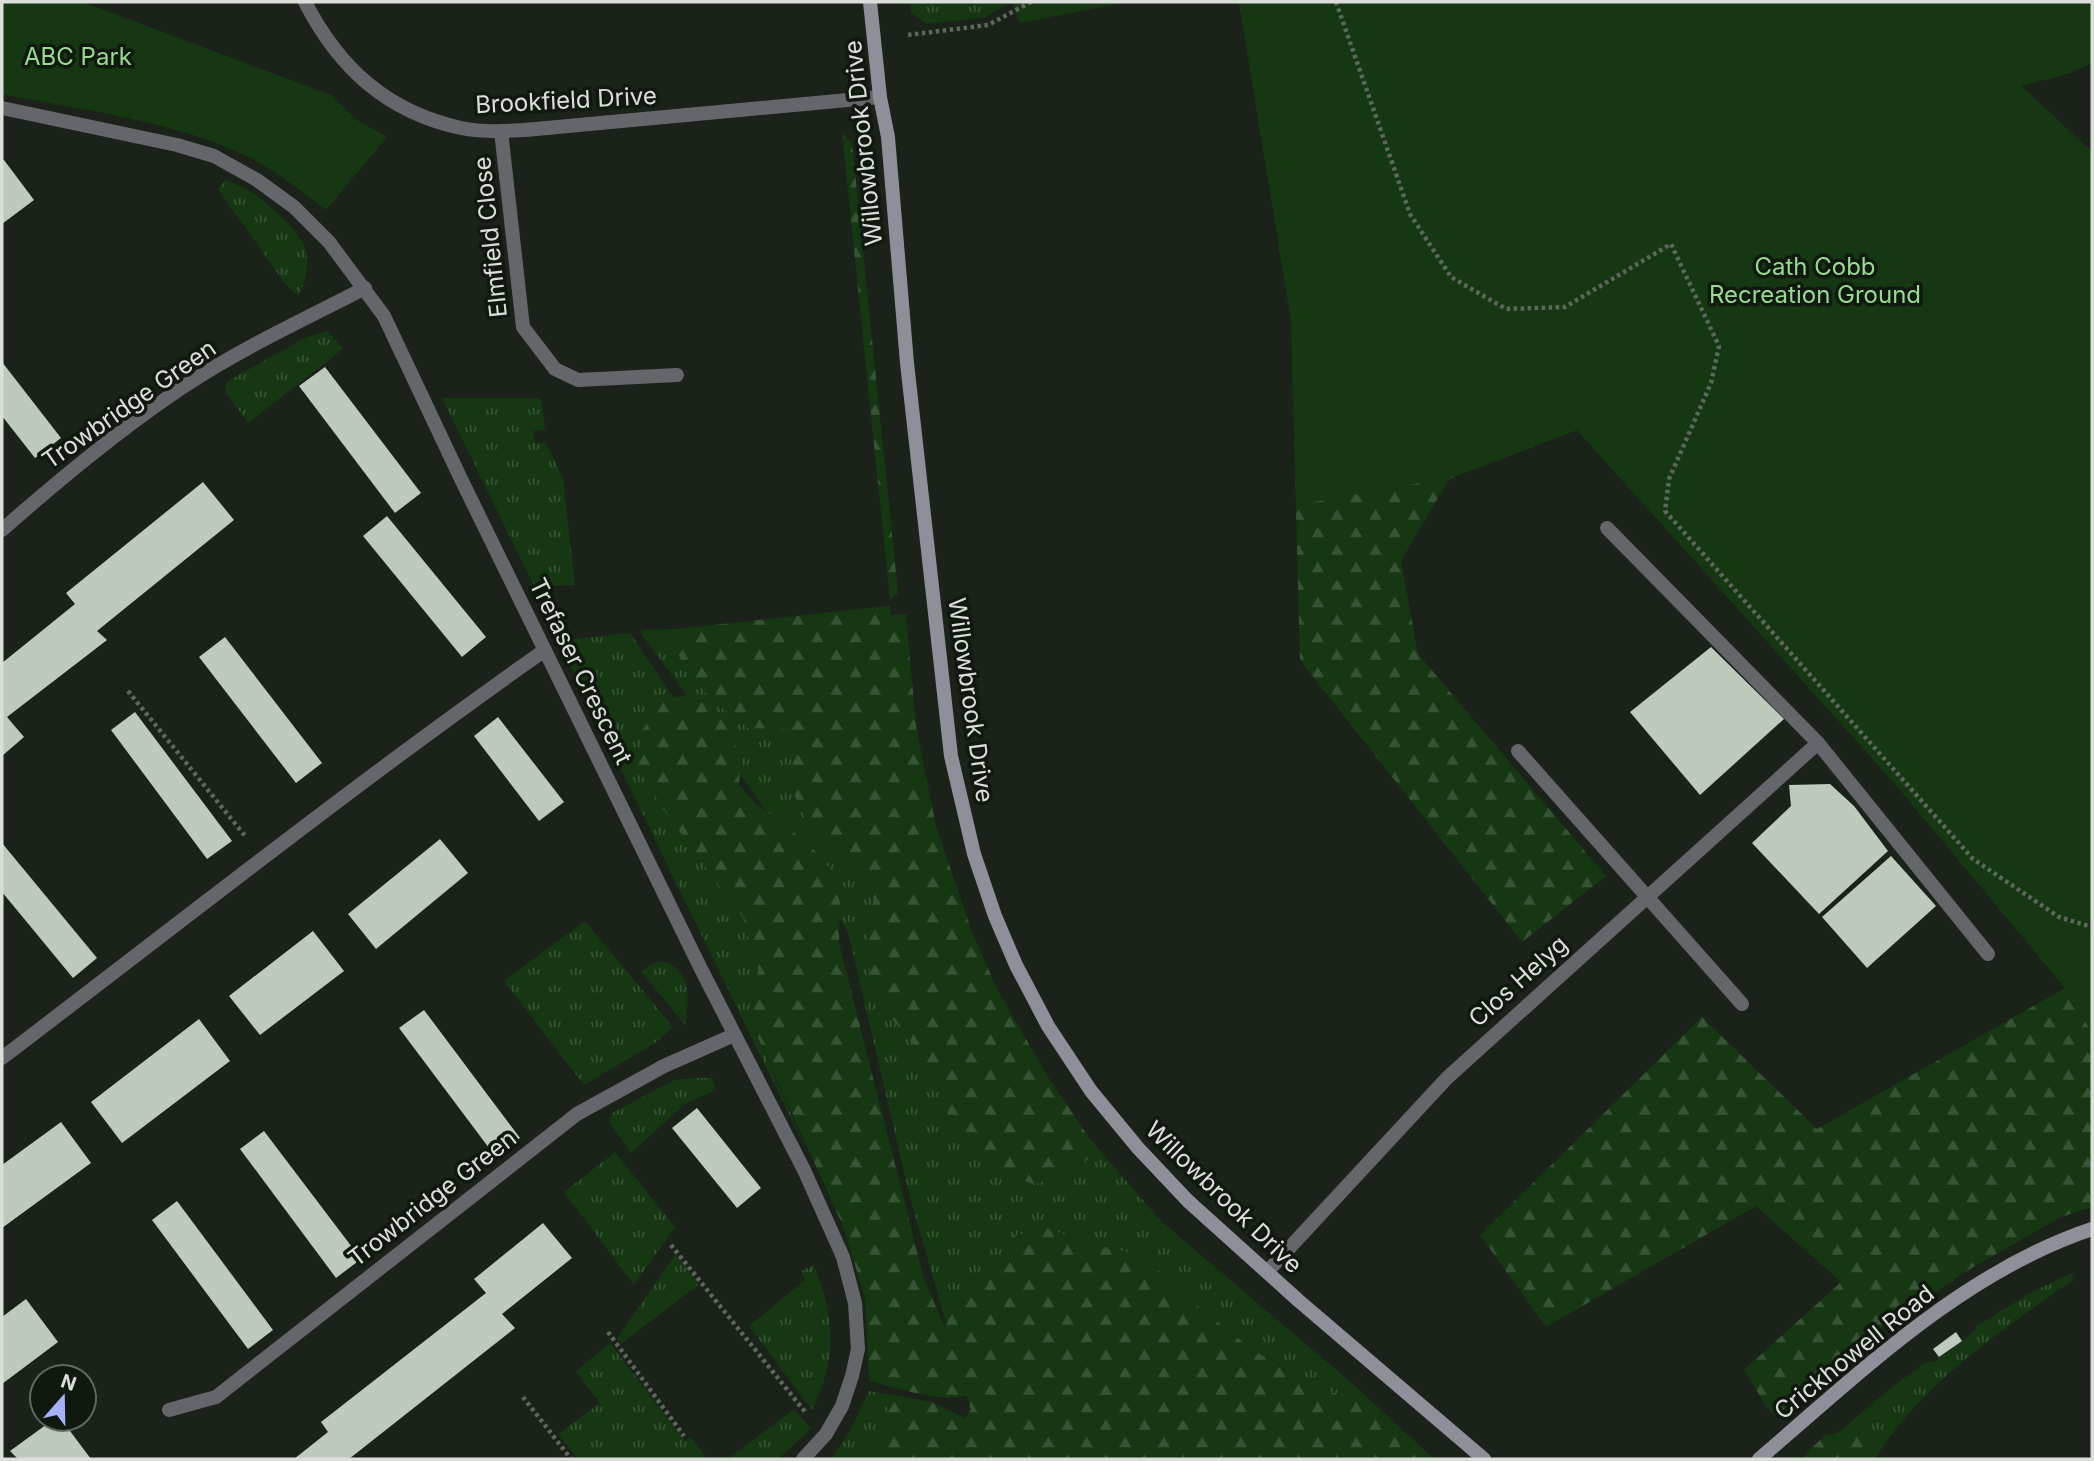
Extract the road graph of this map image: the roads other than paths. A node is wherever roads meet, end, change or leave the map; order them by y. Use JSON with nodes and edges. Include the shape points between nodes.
{"nodes":[{"id":1,"x":305,"y":2,"type":"edge"},
{"id":2,"x":870,"y":2,"type":"edge"},
{"id":3,"x":880,"y":97,"type":"junction"},
{"id":4,"x":2,"y":108,"type":"edge"},
{"id":5,"x":501,"y":131,"type":"junction"},
{"id":6,"x":365,"y":288,"type":"junction"},
{"id":7,"x":677,"y":375,"type":"dead end"},
{"id":8,"x":1607,"y":528,"type":"dead end"},
{"id":9,"x":2,"y":530,"type":"edge"},
{"id":10,"x":545,"y":650,"type":"junction"},
{"id":11,"x":1818,"y":743,"type":"junction"},
{"id":12,"x":1518,"y":751,"type":"dead end"},
{"id":13,"x":1646,"y":897,"type":"junction"},
{"id":14,"x":1988,"y":954,"type":"dead end"},
{"id":15,"x":1742,"y":1004,"type":"dead end"},
{"id":16,"x":734,"y":1035,"type":"junction"},
{"id":17,"x":2,"y":1058,"type":"edge"},
{"id":18,"x":2092,"y":1229,"type":"edge"},
{"id":19,"x":1267,"y":1272,"type":"junction"},
{"id":20,"x":169,"y":1410,"type":"dead end"},
{"id":21,"x":803,"y":1459,"type":"edge"},
{"id":22,"x":1484,"y":1459,"type":"edge"},
{"id":23,"x":1759,"y":1459,"type":"edge"}],
"edges":[{"from":1,"to":5,"type":"street","name":"Brookfield Drive","via":[[320,32],[349,69],[385,97],[422,116],[463,128]]},
{"from":2,"to":3,"type":"street","name":"Willowbrook Drive"},
{"from":3,"to":5,"type":"street","name":"Brookfield Drive"},
{"from":3,"to":19,"type":"street","name":"Willowbrook Drive","via":[[888,137],[906,363],[944,698],[956,781],[974,853],[1016,965],[1076,1069],[1163,1175]]},
{"from":4,"to":6,"type":"street","name":"Trefaser Crescent","via":[[214,156],[295,207]]},
{"from":5,"to":7,"type":"street","name":"Elmfield Close","via":[[523,327],[535,346],[555,369],[578,380]]},
{"from":6,"to":9,"type":"street","name":"Trowbridge Green","via":[[188,384],[99,447]]},
{"from":6,"to":10,"type":"street","name":"Trefaser Crescent","via":[[400,345]]},
{"from":8,"to":11,"type":"street"},
{"from":10,"to":16,"type":"street","name":"Trefaser Crescent"},
{"from":10,"to":17,"type":"street","via":[[451,716]]},
{"from":11,"to":13,"type":"street","name":"Clos Helyg"},
{"from":11,"to":14,"type":"street"},
{"from":12,"to":13,"type":"street"},
{"from":13,"to":15,"type":"street"},
{"from":13,"to":19,"type":"street","name":"Clos Helyg","via":[[1447,1078]]},
{"from":16,"to":20,"type":"street","name":"Trowbridge Green","via":[[664,1066],[577,1114],[216,1397]]},
{"from":16,"to":21,"type":"street","name":"Trefaser Crescent","via":[[804,1170],[843,1257],[855,1303],[858,1349],[852,1377],[826,1434]]},
{"from":18,"to":23,"type":"street","name":"Crickhowell Road","via":[[2032,1254],[1945,1307],[1896,1342]]},
{"from":19,"to":22,"type":"street","name":"Willowbrook Drive"}]}
